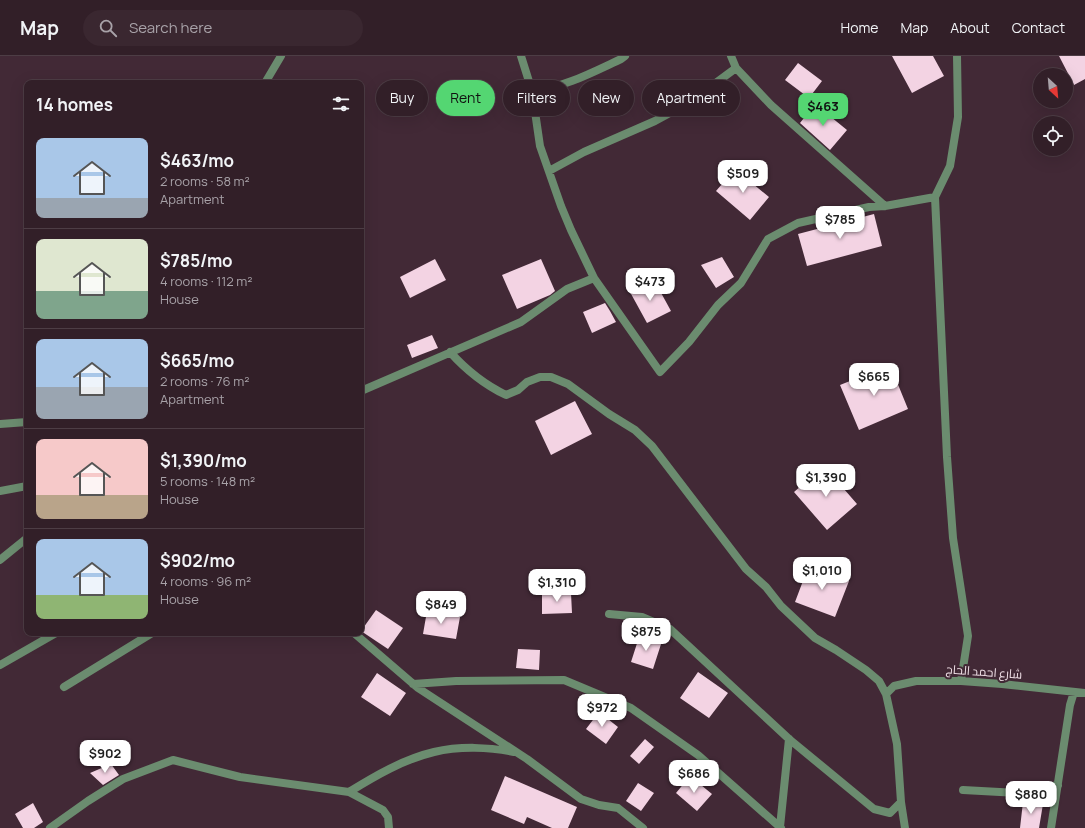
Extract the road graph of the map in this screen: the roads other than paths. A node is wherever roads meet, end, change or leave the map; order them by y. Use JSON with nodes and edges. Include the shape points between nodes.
{"nodes":[{"id":1,"x":281,"y":56,"type":"edge"},
{"id":2,"x":521,"y":56,"type":"edge"},
{"id":3,"x":625,"y":56,"type":"edge"},
{"id":4,"x":732,"y":56,"type":"edge"},
{"id":5,"x":957,"y":56,"type":"edge"},
{"id":6,"x":736,"y":68,"type":"junction"},
{"id":7,"x":268,"y":80,"type":"edge"},
{"id":8,"x":529,"y":80,"type":"edge"},
{"id":9,"x":570,"y":81,"type":"edge"},
{"id":10,"x":536,"y":116,"type":"edge"},
{"id":11,"x":549,"y":171,"type":"junction"},
{"id":12,"x":936,"y":197,"type":"junction"},
{"id":13,"x":885,"y":206,"type":"junction"},
{"id":14,"x":594,"y":278,"type":"junction"},
{"id":15,"x":450,"y":352,"type":"junction"},
{"id":16,"x":364,"y":390,"type":"edge"},
{"id":17,"x":24,"y":422,"type":"edge"},
{"id":18,"x":0,"y":424,"type":"edge"},
{"id":19,"x":24,"y":487,"type":"edge"},
{"id":20,"x":0,"y":491,"type":"edge"},
{"id":21,"x":24,"y":540,"type":"edge"},
{"id":22,"x":0,"y":560,"type":"edge"},
{"id":23,"x":609,"y":614,"type":"dead end"},
{"id":24,"x":51,"y":636,"type":"edge"},
{"id":25,"x":147,"y":636,"type":"edge"},
{"id":26,"x":357,"y":636,"type":"edge"},
{"id":27,"x":0,"y":665,"type":"edge"},
{"id":28,"x":961,"y":681,"type":"junction"},
{"id":29,"x":413,"y":684,"type":"junction"},
{"id":30,"x":64,"y":687,"type":"dead end"},
{"id":31,"x":1074,"y":692,"type":"junction"},
{"id":32,"x":1085,"y":693,"type":"edge"},
{"id":33,"x":886,"y":694,"type":"junction"},
{"id":34,"x":789,"y":739,"type":"junction"},
{"id":35,"x":518,"y":753,"type":"junction"},
{"id":36,"x":1058,"y":785,"type":"junction"},
{"id":37,"x":963,"y":790,"type":"dead end"},
{"id":38,"x":348,"y":792,"type":"junction"},
{"id":39,"x":901,"y":802,"type":"junction"},
{"id":40,"x":780,"y":827,"type":"edge"},
{"id":41,"x":50,"y":828,"type":"edge"},
{"id":42,"x":389,"y":828,"type":"edge"},
{"id":43,"x":644,"y":828,"type":"edge"},
{"id":44,"x":905,"y":828,"type":"edge"},
{"id":45,"x":1051,"y":828,"type":"edge"}],
"edges":[{"from":1,"to":7,"type":"street"},
{"from":2,"to":8,"type":"street"},
{"from":3,"to":9,"type":"street"},
{"from":4,"to":6,"type":"street"},
{"from":5,"to":12,"type":"street","via":[[958,117],[950,166]]},
{"from":6,"to":11,"type":"street","via":[[690,102]]},
{"from":6,"to":13,"type":"street","via":[[771,105]]},
{"from":10,"to":11,"type":"street","via":[[540,146]]},
{"from":11,"to":14,"type":"street","via":[[571,230]]},
{"from":12,"to":13,"type":"street"},
{"from":12,"to":28,"type":"street","via":[[947,457],[953,538],[968,636]]},
{"from":13,"to":14,"type":"street","via":[[869,207],[798,223],[768,239],[741,282],[660,372]]},
{"from":14,"to":15,"type":"street","via":[[567,289],[521,322]]},
{"from":15,"to":16,"type":"street"},
{"from":15,"to":33,"type":"street","via":[[465,369],[506,395],[518,390],[527,382],[540,377],[551,377],[568,384],[635,430],[652,446],[746,569],[766,587],[781,606],[815,638],[866,670],[879,681]]},
{"from":17,"to":18,"type":"street"},
{"from":19,"to":20,"type":"street"},
{"from":21,"to":22,"type":"street"},
{"from":23,"to":34,"type":"street","via":[[642,616],[670,629]]},
{"from":24,"to":27,"type":"street"},
{"from":25,"to":30,"type":"street"},
{"from":26,"to":29,"type":"street"},
{"from":28,"to":31,"type":"street","name":"شارع احمد الحاج"},
{"from":28,"to":33,"type":"street","name":"شارع احمد الحاج","via":[[916,681],[894,686]]},
{"from":29,"to":35,"type":"street"},
{"from":29,"to":40,"type":"street","via":[[564,680],[631,708],[698,756]]},
{"from":31,"to":32,"type":"street","name":"شارع احمد الحاج"},
{"from":31,"to":36,"type":"street"},
{"from":33,"to":39,"type":"street","via":[[897,744]]},
{"from":34,"to":39,"type":"street","via":[[874,809],[890,814]]},
{"from":34,"to":40,"type":"street"},
{"from":35,"to":38,"type":"street","via":[[498,748],[465,748],[435,752],[378,774]]},
{"from":35,"to":43,"type":"street","via":[[582,799],[618,808]]},
{"from":36,"to":37,"type":"street","via":[[1020,793]]},
{"from":36,"to":45,"type":"street"},
{"from":38,"to":41,"type":"street","via":[[240,777],[173,760],[123,779]]},
{"from":38,"to":42,"type":"street","via":[[382,810],[388,817]]},
{"from":39,"to":44,"type":"street"}]}
